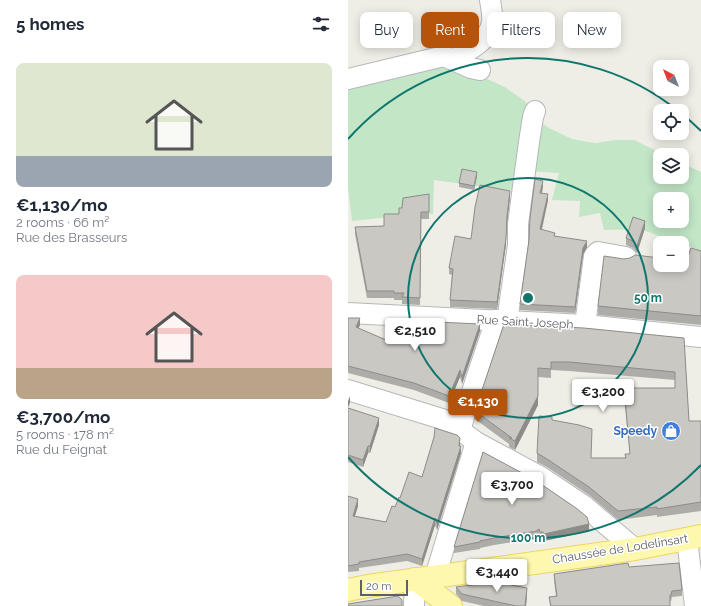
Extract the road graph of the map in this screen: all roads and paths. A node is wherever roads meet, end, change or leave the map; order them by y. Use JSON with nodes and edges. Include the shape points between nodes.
{"nodes":[{"id":1,"x":490,"y":0,"type":"edge"},
{"id":2,"x":453,"y":60,"type":"junction"},
{"id":3,"x":480,"y":70,"type":"dead end"},
{"id":4,"x":348,"y":79,"type":"edge"},
{"id":5,"x":535,"y":111,"type":"dead end"},
{"id":6,"x":626,"y":257,"type":"edge"},
{"id":7,"x":348,"y":313,"type":"edge"},
{"id":8,"x":502,"y":321,"type":"junction"},
{"id":9,"x":585,"y":325,"type":"junction"},
{"id":10,"x":701,"y":337,"type":"edge"},
{"id":11,"x":348,"y":390,"type":"edge"},
{"id":12,"x":460,"y":430,"type":"junction"},
{"id":13,"x":476,"y":442,"type":"junction"},
{"id":14,"x":694,"y":537,"type":"edge"},
{"id":15,"x":635,"y":549,"type":"junction"},
{"id":16,"x":425,"y":578,"type":"junction"},
{"id":17,"x":348,"y":590,"type":"edge"},
{"id":18,"x":414,"y":606,"type":"edge"},
{"id":19,"x":451,"y":606,"type":"edge"},
{"id":20,"x":695,"y":606,"type":"edge"}],
"edges":[{"from":1,"to":2,"type":"street","via":[[493,21],[489,33],[479,44]]},
{"from":2,"to":3,"type":"street"},
{"from":2,"to":4,"type":"street","via":[[444,56]]},
{"from":5,"to":8,"type":"street","via":[[528,142],[518,224],[518,245]]},
{"from":6,"to":9,"type":"street","via":[[598,252],[594,256]]},
{"from":7,"to":8,"type":"street","name":"Rue Saint-Joseph"},
{"from":8,"to":9,"type":"street","name":"Rue Saint-Joseph"},
{"from":8,"to":12,"type":"street","via":[[477,376]]},
{"from":9,"to":10,"type":"street","name":"Rue Saint-Joseph"},
{"from":11,"to":12,"type":"street","via":[[442,419]]},
{"from":12,"to":13,"type":"street"},
{"from":13,"to":15,"type":"street","via":[[541,477],[583,504]]},
{"from":13,"to":16,"type":"street"},
{"from":14,"to":15,"type":"main road","name":"Chaussée de Lodelinsart"},
{"from":14,"to":20,"type":"street"},
{"from":15,"to":16,"type":"main road","name":"Chaussée de Lodelinsart"},
{"from":16,"to":17,"type":"main road","name":"Chaussée de Lodelinsart"},
{"from":16,"to":18,"type":"street"},
{"from":16,"to":19,"type":"main road"}]}
